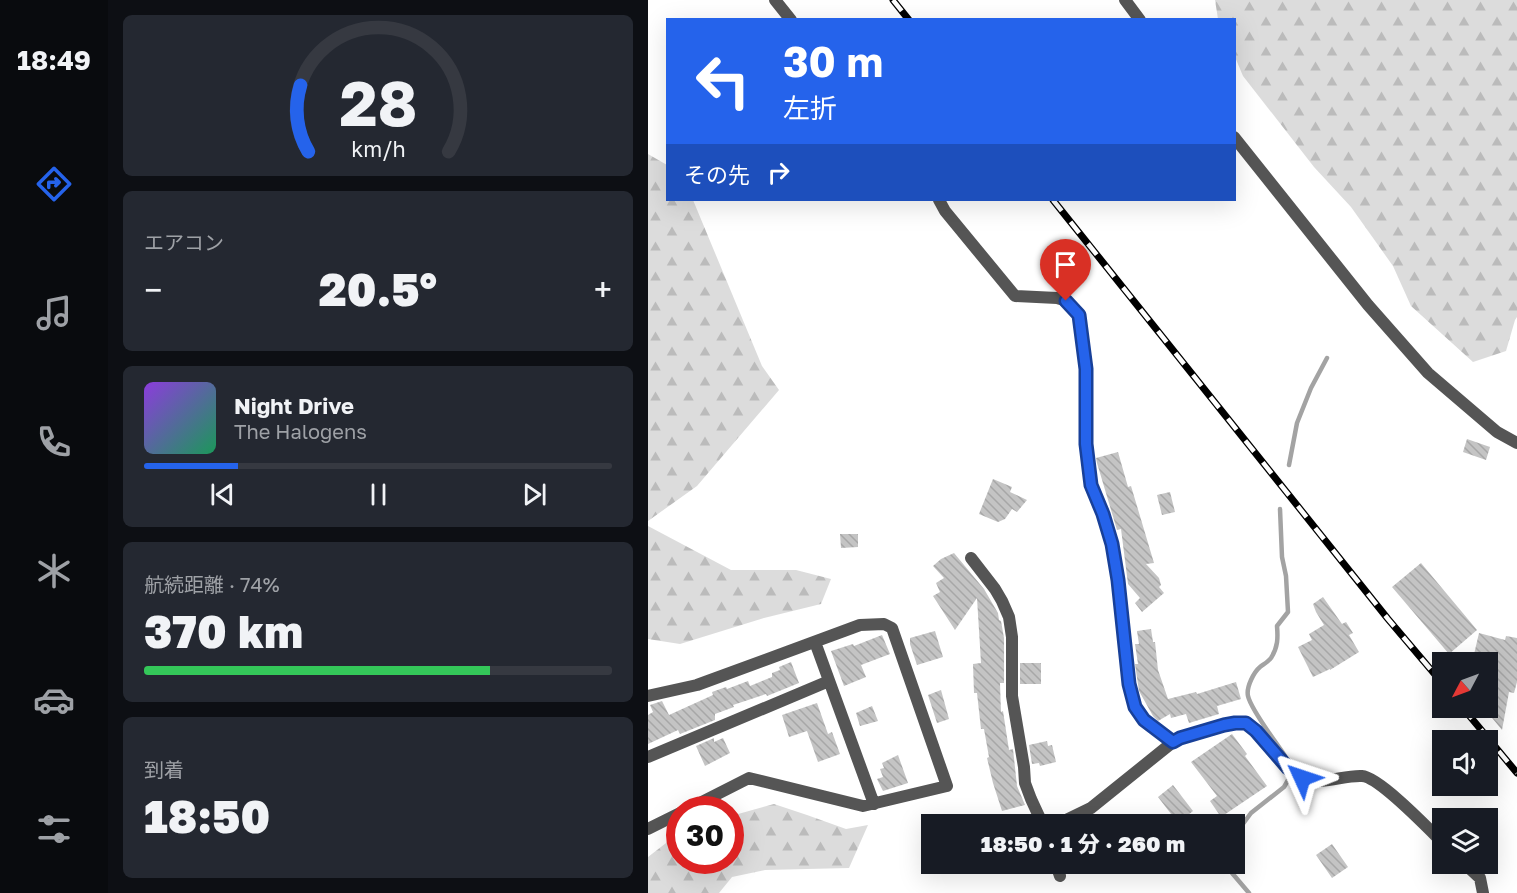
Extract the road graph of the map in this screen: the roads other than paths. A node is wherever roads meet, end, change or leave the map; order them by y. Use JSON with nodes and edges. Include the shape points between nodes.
{"nodes":[{"id":1,"x":775,"y":0,"type":"edge"},
{"id":2,"x":1125,"y":0,"type":"edge"},
{"id":3,"x":788,"y":18,"type":"edge"},
{"id":4,"x":1138,"y":18,"type":"edge"},
{"id":5,"x":1236,"y":139,"type":"edge"},
{"id":6,"x":940,"y":201,"type":"edge"},
{"id":7,"x":1517,"y":443,"type":"edge"},
{"id":8,"x":971,"y":558,"type":"dead end"},
{"id":9,"x":815,"y":642,"type":"junction"},
{"id":10,"x":829,"y":681,"type":"junction"},
{"id":11,"x":648,"y":696,"type":"edge"},
{"id":12,"x":1173,"y":742,"type":"junction"},
{"id":13,"x":648,"y":757,"type":"edge"},
{"id":14,"x":714,"y":796,"type":"edge"},
{"id":15,"x":874,"y":804,"type":"junction"},
{"id":16,"x":1038,"y":814,"type":"edge"},
{"id":17,"x":1079,"y":814,"type":"edge"},
{"id":18,"x":666,"y":820,"type":"edge"},
{"id":19,"x":648,"y":829,"type":"edge"},
{"id":20,"x":1432,"y":833,"type":"edge"},
{"id":21,"x":1476,"y":874,"type":"edge"},
{"id":22,"x":1483,"y":893,"type":"edge"}],
"edges":[{"from":1,"to":3,"type":"street"},
{"from":2,"to":4,"type":"street"},
{"from":5,"to":7,"type":"street","via":[[1368,305],[1428,373],[1497,432]]},
{"from":6,"to":12,"type":"street","via":[[1015,296],[1057,297],[1079,315],[1086,369],[1086,444],[1091,485],[1112,544],[1129,684],[1135,707],[1144,720]]},
{"from":8,"to":16,"type":"street","via":[[1009,617],[1012,696],[1025,783]]},
{"from":9,"to":10,"type":"street"},
{"from":9,"to":11,"type":"street","via":[[697,685]]},
{"from":9,"to":15,"type":"street","via":[[860,625],[884,624],[892,628],[947,786]]},
{"from":10,"to":13,"type":"street"},
{"from":10,"to":15,"type":"street"},
{"from":12,"to":17,"type":"street"},
{"from":12,"to":20,"type":"street","via":[[1224,725],[1246,723],[1302,778],[1318,782],[1364,776],[1380,785]]},
{"from":14,"to":15,"type":"street","via":[[749,778],[862,806]]},
{"from":18,"to":19,"type":"street"},
{"from":21,"to":22,"type":"street"}]}
